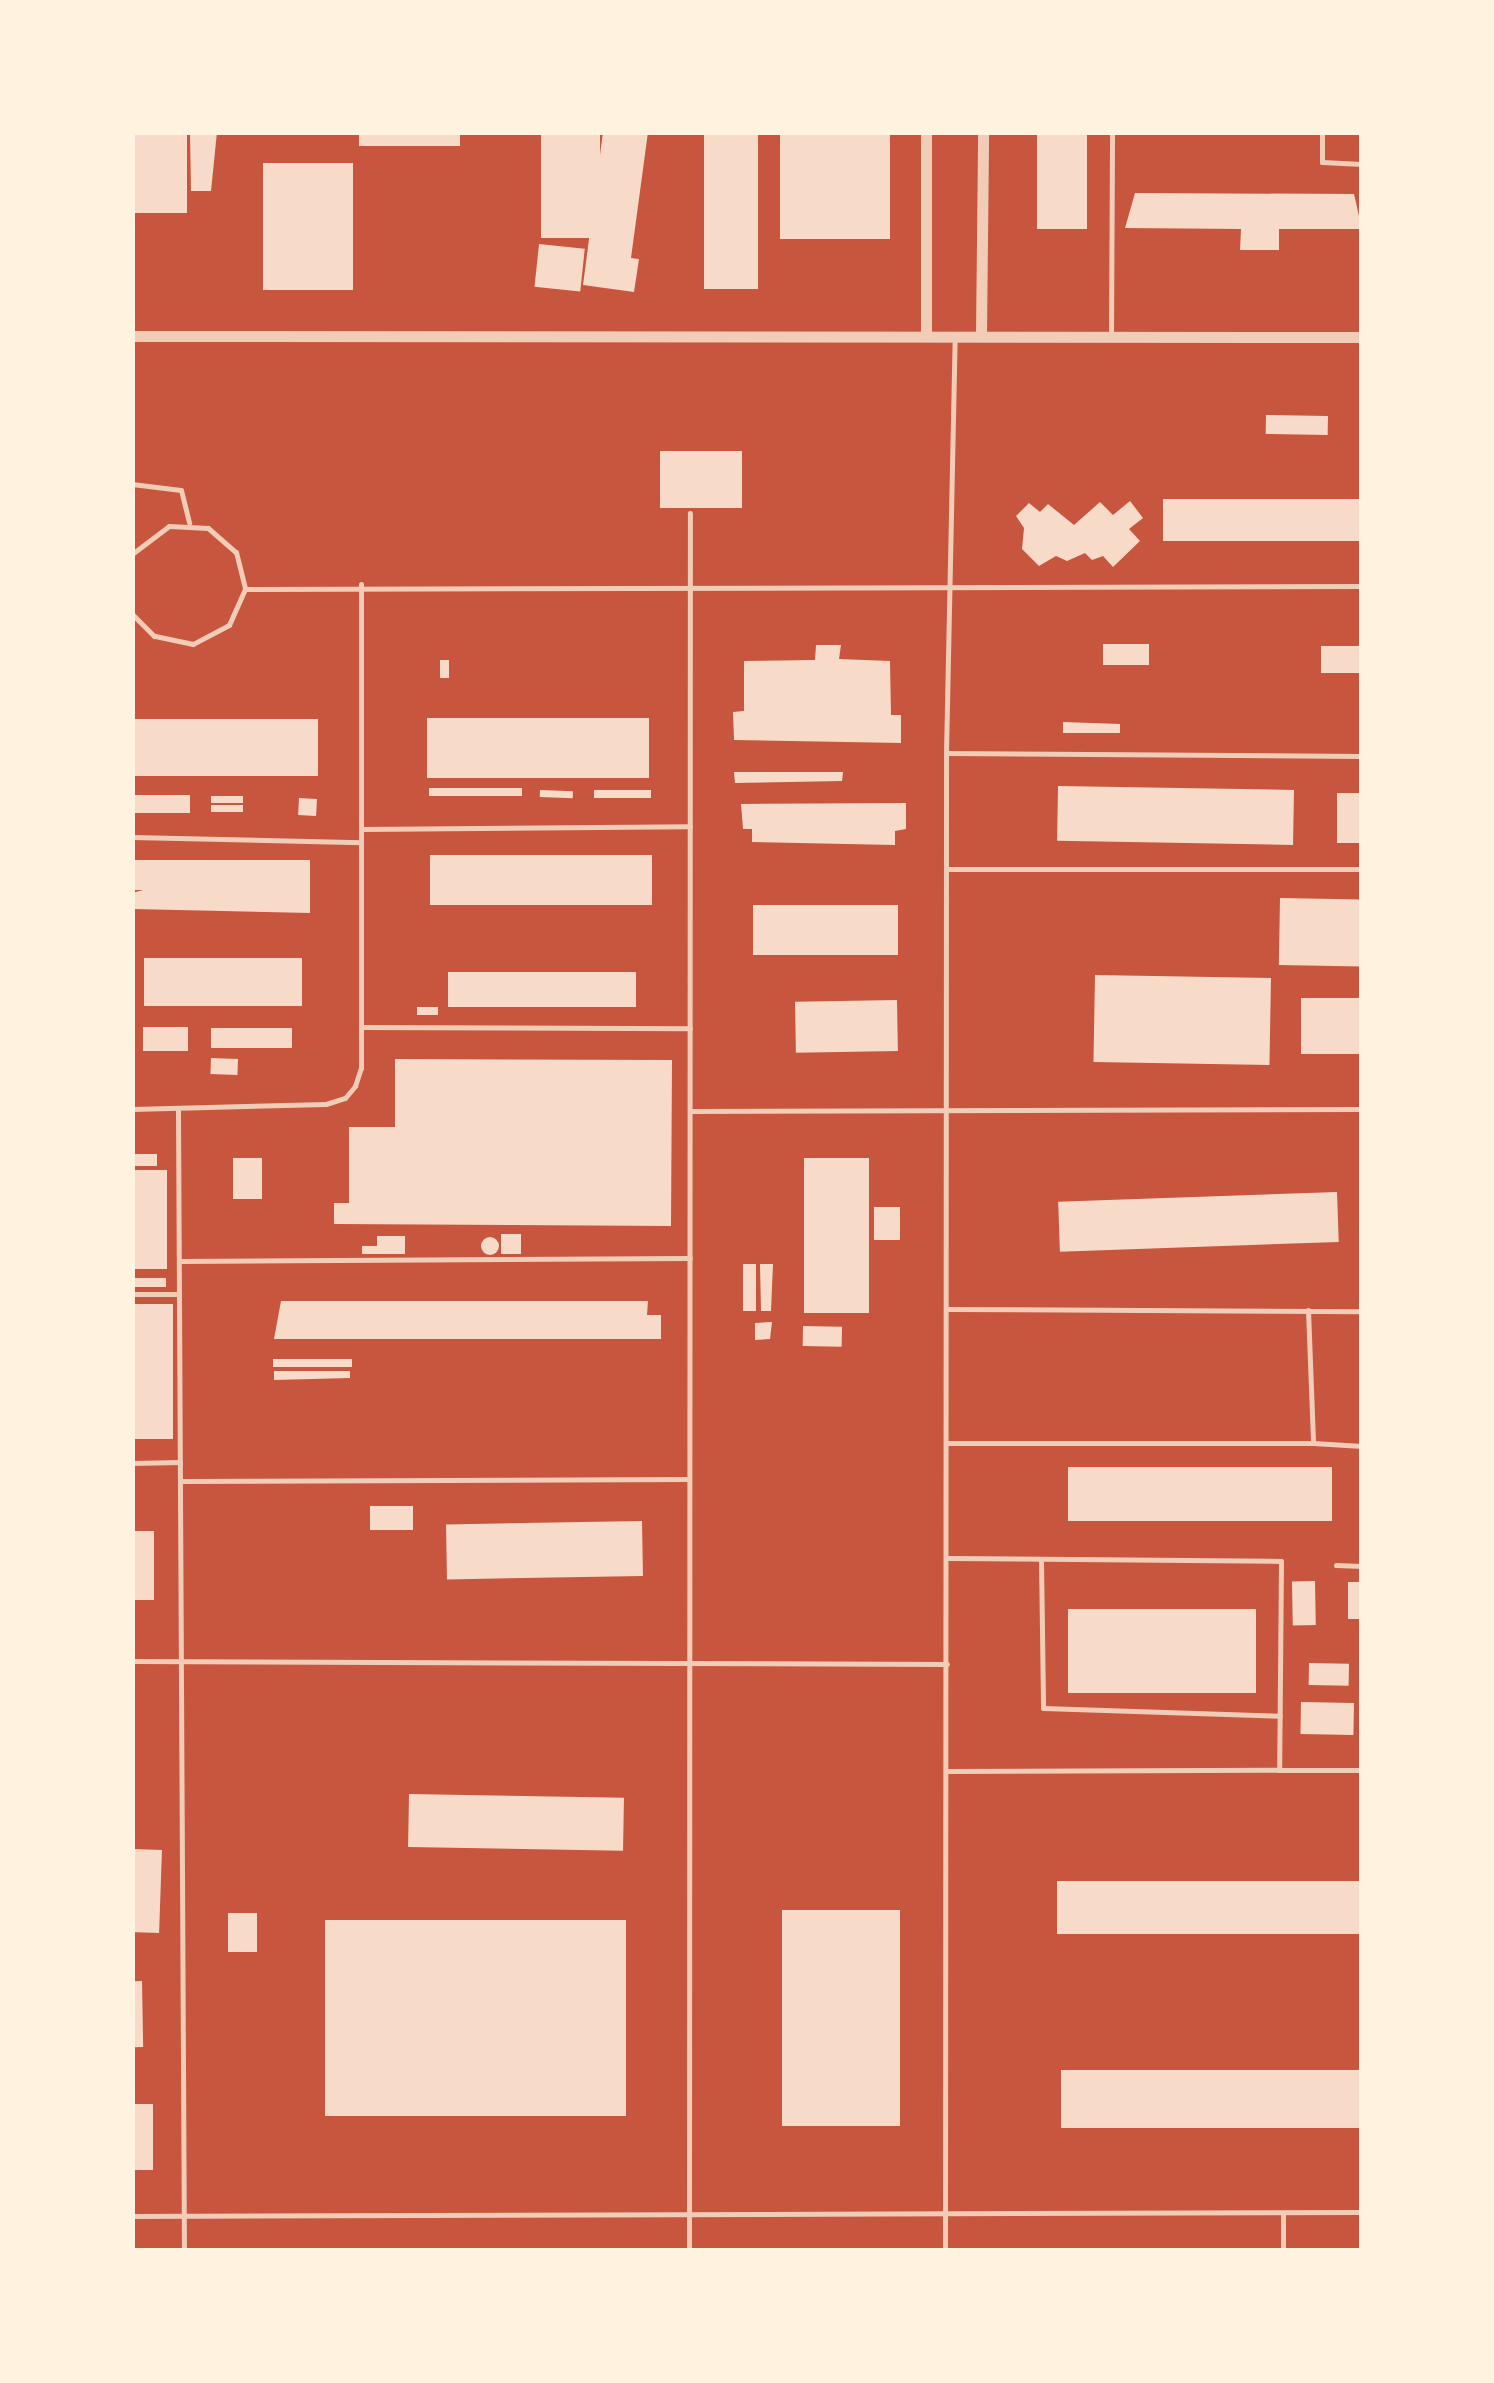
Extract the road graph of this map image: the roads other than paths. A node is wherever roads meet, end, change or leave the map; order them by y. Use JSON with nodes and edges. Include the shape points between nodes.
{"nodes":[{"id":1,"x":926,"y":132,"type":"edge"},
{"id":2,"x":983,"y":132,"type":"edge"},
{"id":3,"x":1112,"y":132,"type":"edge"},
{"id":4,"x":1322,"y":132,"type":"edge"},
{"id":5,"x":1362,"y":164,"type":"edge"},
{"id":6,"x":926,"y":334,"type":"junction"},
{"id":7,"x":955,"y":334,"type":"junction"},
{"id":8,"x":981,"y":334,"type":"junction"},
{"id":9,"x":132,"y":336,"type":"edge"},
{"id":10,"x":1112,"y":336,"type":"junction"},
{"id":11,"x":1362,"y":337,"type":"edge"},
{"id":12,"x":132,"y":484,"type":"edge"},
{"id":13,"x":690,"y":514,"type":"dead end"},
{"id":14,"x":189,"y":524,"type":"junction"},
{"id":15,"x":132,"y":554,"type":"edge"},
{"id":16,"x":948,"y":583,"type":"junction"},
{"id":17,"x":360,"y":584,"type":"junction"},
{"id":18,"x":690,"y":584,"type":"junction"},
{"id":19,"x":1362,"y":586,"type":"edge"},
{"id":20,"x":245,"y":589,"type":"junction"},
{"id":21,"x":132,"y":614,"type":"edge"},
{"id":22,"x":946,"y":753,"type":"junction"},
{"id":23,"x":1362,"y":756,"type":"edge"},
{"id":24,"x":690,"y":826,"type":"junction"},
{"id":25,"x":360,"y":828,"type":"junction"},
{"id":26,"x":132,"y":837,"type":"edge"},
{"id":27,"x":360,"y":842,"type":"junction"},
{"id":28,"x":946,"y":868,"type":"junction"},
{"id":29,"x":1362,"y":870,"type":"edge"},
{"id":30,"x":360,"y":1028,"type":"junction"},
{"id":31,"x":690,"y":1028,"type":"junction"},
{"id":32,"x":948,"y":1108,"type":"junction"},
{"id":33,"x":132,"y":1109,"type":"edge"},
{"id":34,"x":178,"y":1109,"type":"junction"},
{"id":35,"x":1362,"y":1109,"type":"edge"},
{"id":36,"x":690,"y":1111,"type":"junction"},
{"id":37,"x":690,"y":1258,"type":"junction"},
{"id":38,"x":179,"y":1261,"type":"junction"},
{"id":39,"x":132,"y":1294,"type":"edge"},
{"id":40,"x":179,"y":1294,"type":"junction"},
{"id":41,"x":946,"y":1309,"type":"junction"},
{"id":42,"x":1308,"y":1310,"type":"junction"},
{"id":43,"x":1362,"y":1311,"type":"edge"},
{"id":44,"x":947,"y":1444,"type":"junction"},
{"id":45,"x":1313,"y":1444,"type":"junction"},
{"id":46,"x":1362,"y":1446,"type":"edge"},
{"id":47,"x":180,"y":1462,"type":"junction"},
{"id":48,"x":132,"y":1463,"type":"edge"},
{"id":49,"x":689,"y":1479,"type":"junction"},
{"id":50,"x":180,"y":1481,"type":"junction"},
{"id":51,"x":947,"y":1558,"type":"junction"},
{"id":52,"x":1041,"y":1558,"type":"junction"},
{"id":53,"x":1336,"y":1566,"type":"dead end"},
{"id":54,"x":1362,"y":1566,"type":"edge"},
{"id":55,"x":132,"y":1661,"type":"edge"},
{"id":56,"x":181,"y":1661,"type":"junction"},
{"id":57,"x":689,"y":1663,"type":"junction"},
{"id":58,"x":947,"y":1664,"type":"junction"},
{"id":59,"x":1280,"y":1716,"type":"junction"},
{"id":60,"x":947,"y":1770,"type":"junction"},
{"id":61,"x":1279,"y":1770,"type":"junction"},
{"id":62,"x":1362,"y":1770,"type":"edge"},
{"id":63,"x":1282,"y":2212,"type":"junction"},
{"id":64,"x":1362,"y":2212,"type":"edge"},
{"id":65,"x":945,"y":2213,"type":"junction"},
{"id":66,"x":689,"y":2214,"type":"junction"},
{"id":67,"x":132,"y":2216,"type":"edge"},
{"id":68,"x":183,"y":2216,"type":"junction"},
{"id":69,"x":184,"y":2250,"type":"edge"},
{"id":70,"x":689,"y":2250,"type":"edge"},
{"id":71,"x":945,"y":2250,"type":"edge"},
{"id":72,"x":1283,"y":2250,"type":"edge"}],
"edges":[{"from":1,"to":6,"type":"street"},
{"from":2,"to":8,"type":"street"},
{"from":3,"to":10,"type":"lane"},
{"from":4,"to":5,"type":"lane","via":[[1322,162]]},
{"from":6,"to":7,"type":"street"},
{"from":6,"to":9,"type":"street"},
{"from":7,"to":8,"type":"street"},
{"from":7,"to":16,"type":"lane"},
{"from":8,"to":10,"type":"street"},
{"from":10,"to":11,"type":"street"},
{"from":12,"to":14,"type":"lane","via":[[181,490]]},
{"from":13,"to":18,"type":"lane"},
{"from":14,"to":15,"type":"lane","via":[[150,534]]},
{"from":14,"to":20,"type":"lane","via":[[208,528],[236,552]]},
{"from":16,"to":18,"type":"lane"},
{"from":16,"to":19,"type":"lane"},
{"from":16,"to":22,"type":"lane"},
{"from":17,"to":18,"type":"lane"},
{"from":17,"to":20,"type":"lane"},
{"from":17,"to":25,"type":"lane"},
{"from":18,"to":24,"type":"lane"},
{"from":20,"to":21,"type":"lane","via":[[229,625],[194,644],[154,636]]},
{"from":22,"to":23,"type":"lane"},
{"from":22,"to":28,"type":"lane"},
{"from":24,"to":25,"type":"lane"},
{"from":24,"to":31,"type":"lane"},
{"from":25,"to":27,"type":"lane"},
{"from":26,"to":27,"type":"lane"},
{"from":27,"to":30,"type":"lane"},
{"from":28,"to":29,"type":"lane"},
{"from":28,"to":32,"type":"lane"},
{"from":30,"to":31,"type":"lane"},
{"from":30,"to":34,"type":"lane","via":[[360,1068],[345,1098]]},
{"from":31,"to":36,"type":"lane"},
{"from":32,"to":35,"type":"lane"},
{"from":32,"to":36,"type":"lane"},
{"from":32,"to":41,"type":"lane"},
{"from":33,"to":34,"type":"lane"},
{"from":34,"to":38,"type":"lane"},
{"from":36,"to":37,"type":"lane"},
{"from":37,"to":38,"type":"lane"},
{"from":37,"to":49,"type":"lane"},
{"from":38,"to":40,"type":"lane"},
{"from":39,"to":40,"type":"lane"},
{"from":40,"to":47,"type":"lane"},
{"from":41,"to":42,"type":"lane"},
{"from":41,"to":44,"type":"lane"},
{"from":42,"to":43,"type":"lane"},
{"from":42,"to":45,"type":"lane"},
{"from":44,"to":45,"type":"lane"},
{"from":44,"to":51,"type":"lane"},
{"from":45,"to":46,"type":"lane"},
{"from":47,"to":48,"type":"lane"},
{"from":47,"to":50,"type":"lane"},
{"from":49,"to":50,"type":"lane"},
{"from":49,"to":57,"type":"lane"},
{"from":50,"to":56,"type":"lane"},
{"from":51,"to":52,"type":"lane"},
{"from":51,"to":58,"type":"lane"},
{"from":52,"to":59,"type":"lane","via":[[1043,1708]]},
{"from":52,"to":59,"type":"lane","via":[[1281,1561]]},
{"from":53,"to":54,"type":"lane"},
{"from":55,"to":56,"type":"lane"},
{"from":56,"to":57,"type":"lane"},
{"from":56,"to":68,"type":"lane"},
{"from":57,"to":58,"type":"lane"},
{"from":57,"to":66,"type":"lane"},
{"from":58,"to":60,"type":"lane"},
{"from":59,"to":61,"type":"lane"},
{"from":60,"to":61,"type":"lane"},
{"from":60,"to":65,"type":"lane"},
{"from":61,"to":62,"type":"lane"},
{"from":63,"to":64,"type":"lane"},
{"from":63,"to":65,"type":"lane"},
{"from":63,"to":72,"type":"lane"},
{"from":65,"to":66,"type":"lane"},
{"from":65,"to":71,"type":"lane"},
{"from":66,"to":68,"type":"lane"},
{"from":66,"to":70,"type":"lane"},
{"from":67,"to":68,"type":"lane"},
{"from":68,"to":69,"type":"lane"}]}
